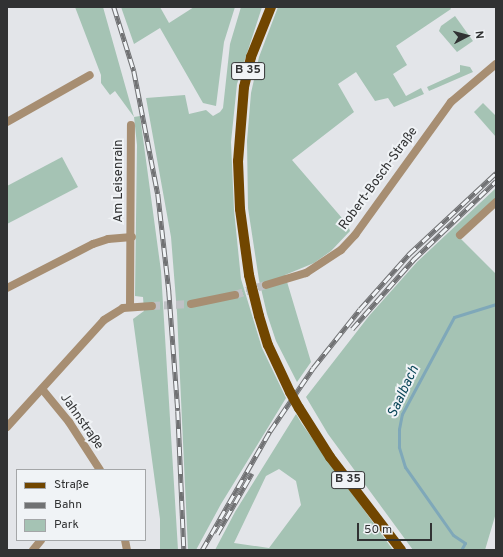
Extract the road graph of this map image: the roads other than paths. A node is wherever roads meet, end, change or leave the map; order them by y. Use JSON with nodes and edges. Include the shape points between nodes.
{"nodes":[{"id":1,"x":271,"y":7,"type":"edge"},
{"id":2,"x":496,"y":64,"type":"edge"},
{"id":3,"x":90,"y":75,"type":"dead end"},
{"id":4,"x":7,"y":122,"type":"edge"},
{"id":5,"x":131,"y":125,"type":"dead end"},
{"id":6,"x":496,"y":202,"type":"edge"},
{"id":7,"x":460,"y":235,"type":"dead end"},
{"id":8,"x":132,"y":237,"type":"junction"},
{"id":9,"x":266,"y":285,"type":"tunnel mouth"},
{"id":10,"x":7,"y":288,"type":"edge"},
{"id":11,"x":235,"y":295,"type":"tunnel mouth"},
{"id":12,"x":191,"y":304,"type":"tunnel mouth"},
{"id":13,"x":152,"y":306,"type":"tunnel mouth"},
{"id":14,"x":130,"y":307,"type":"junction"},
{"id":15,"x":42,"y":389,"type":"junction"},
{"id":16,"x":7,"y":427,"type":"edge"},
{"id":17,"x":99,"y":469,"type":"edge"},
{"id":18,"x":40,"y":541,"type":"edge"},
{"id":19,"x":33,"y":550,"type":"edge"},
{"id":20,"x":401,"y":550,"type":"edge"}],
"edges":[{"from":1,"to":20,"type":"main road","number":"B 35","bridge":true,"via":[[251,57],[244,87],[238,161],[240,209],[249,275],[268,345],[290,392],[330,457]]},
{"from":2,"to":9,"type":"street","name":"Robert-Bosch-Straße","via":[[451,102],[341,250],[306,273]]},
{"from":3,"to":4,"type":"street"},
{"from":5,"to":8,"type":"street","name":"Am Leisenrain"},
{"from":6,"to":7,"type":"street"},
{"from":8,"to":10,"type":"street","name":"Am Leisenrain","via":[[108,238]]},
{"from":8,"to":14,"type":"street","name":"Am Leisenrain"},
{"from":11,"to":12,"type":"street"},
{"from":13,"to":14,"type":"street"},
{"from":14,"to":15,"type":"street","via":[[117,311],[104,320]]},
{"from":15,"to":16,"type":"street"},
{"from":15,"to":17,"type":"street","name":"Jahnstraße","via":[[69,422]]},
{"from":18,"to":19,"type":"street"}]}
